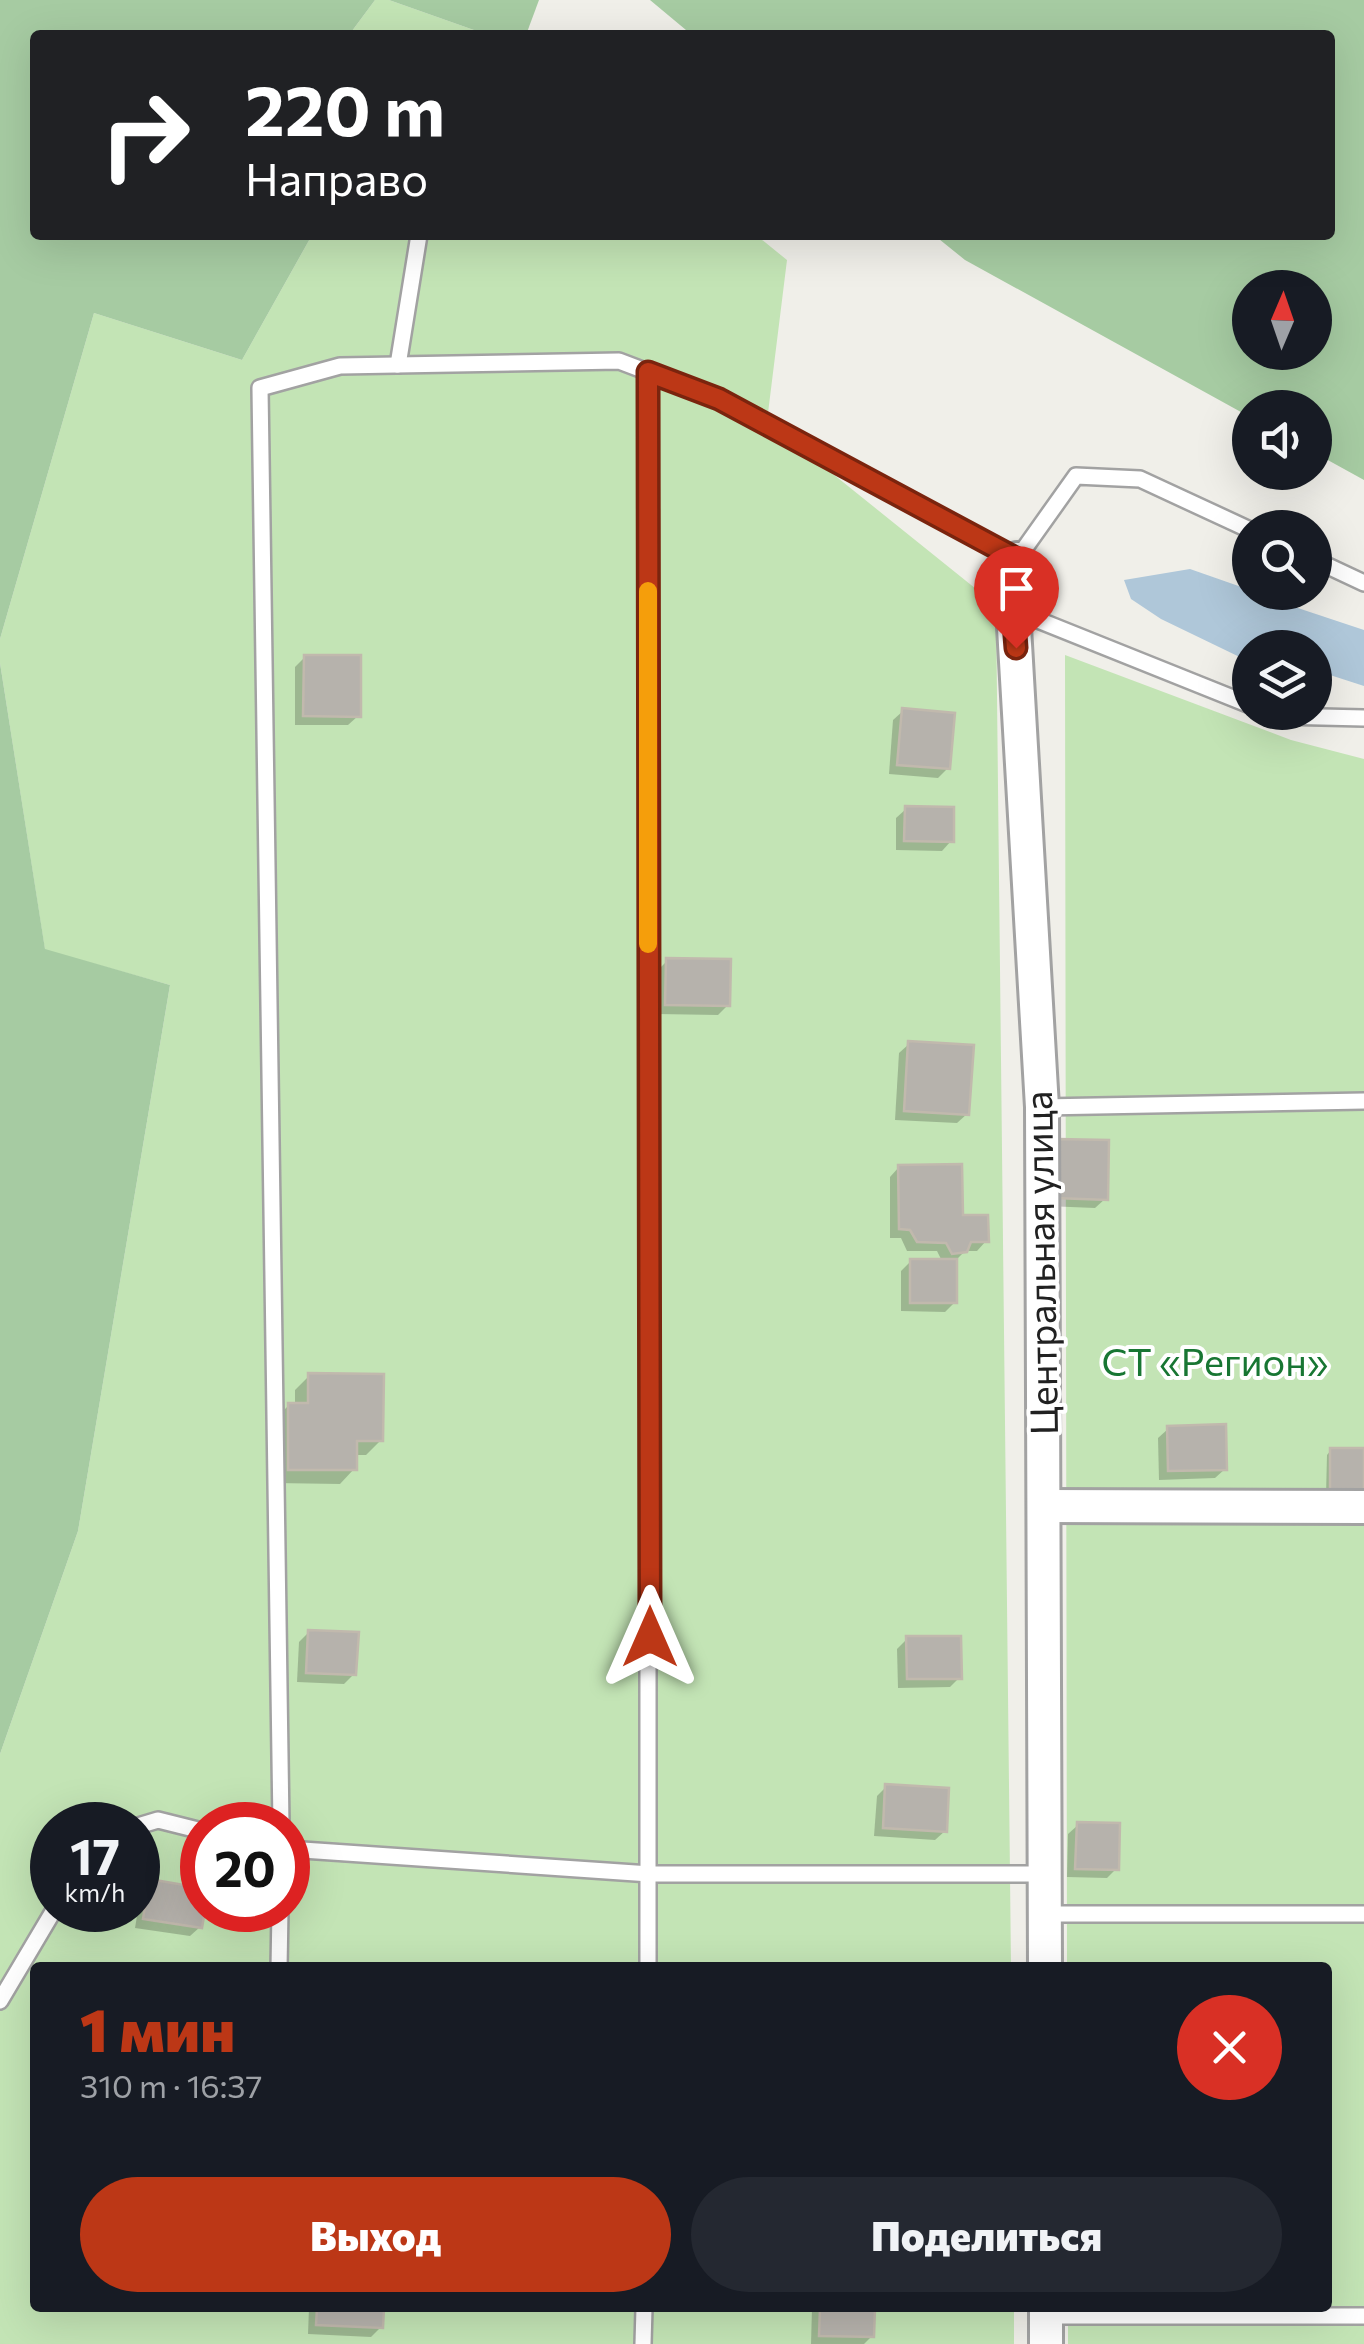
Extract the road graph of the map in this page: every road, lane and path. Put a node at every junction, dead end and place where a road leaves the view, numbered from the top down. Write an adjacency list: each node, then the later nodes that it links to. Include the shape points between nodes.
1 (418, 240): 2 (lane)
2 (398, 365): 3 (lane, via 619,361); 16 (lane, via 340,366 260,388)
3 (648, 372): 5 (lane, via 719,399); 18 (lane)
4 (1232, 522): 5 (lane, via 1140,479 1076,476)
5 (1017, 559): 8 (street, Центральная улица)
6 (1332, 568): 7 (lane)
7 (1364, 583)
8 (1013, 610): 9 (lane); 13 (street, Центральная улица)
9 (1232, 698)
10 (1332, 717): 11 (lane)
11 (1364, 718)
12 (1364, 1101): 13 (lane)
13 (1042, 1106): 14 (street, Центральная улица)
14 (1044, 1506): 15 (street); 19 (street, Центральная улица)
15 (1364, 1507)
16 (280, 1802)
17 (310, 1851): 18 (lane)
18 (650, 1874): 19 (lane); 25 (lane)
19 (1045, 1874): 20 (street, Центральная улица)
20 (1045, 1914): 21 (lane); 26 (street, Центральная улица)
21 (1364, 1914)
22 (41, 1932): 27 (lane)
23 (280, 1932): 24 (lane)
24 (279, 1962)
25 (648, 1962)
26 (1045, 1962)
27 (0, 2001)
28 (644, 2312): 31 (lane)
29 (1364, 2316): 30 (lane)
30 (1046, 2323)
31 (643, 2344)

